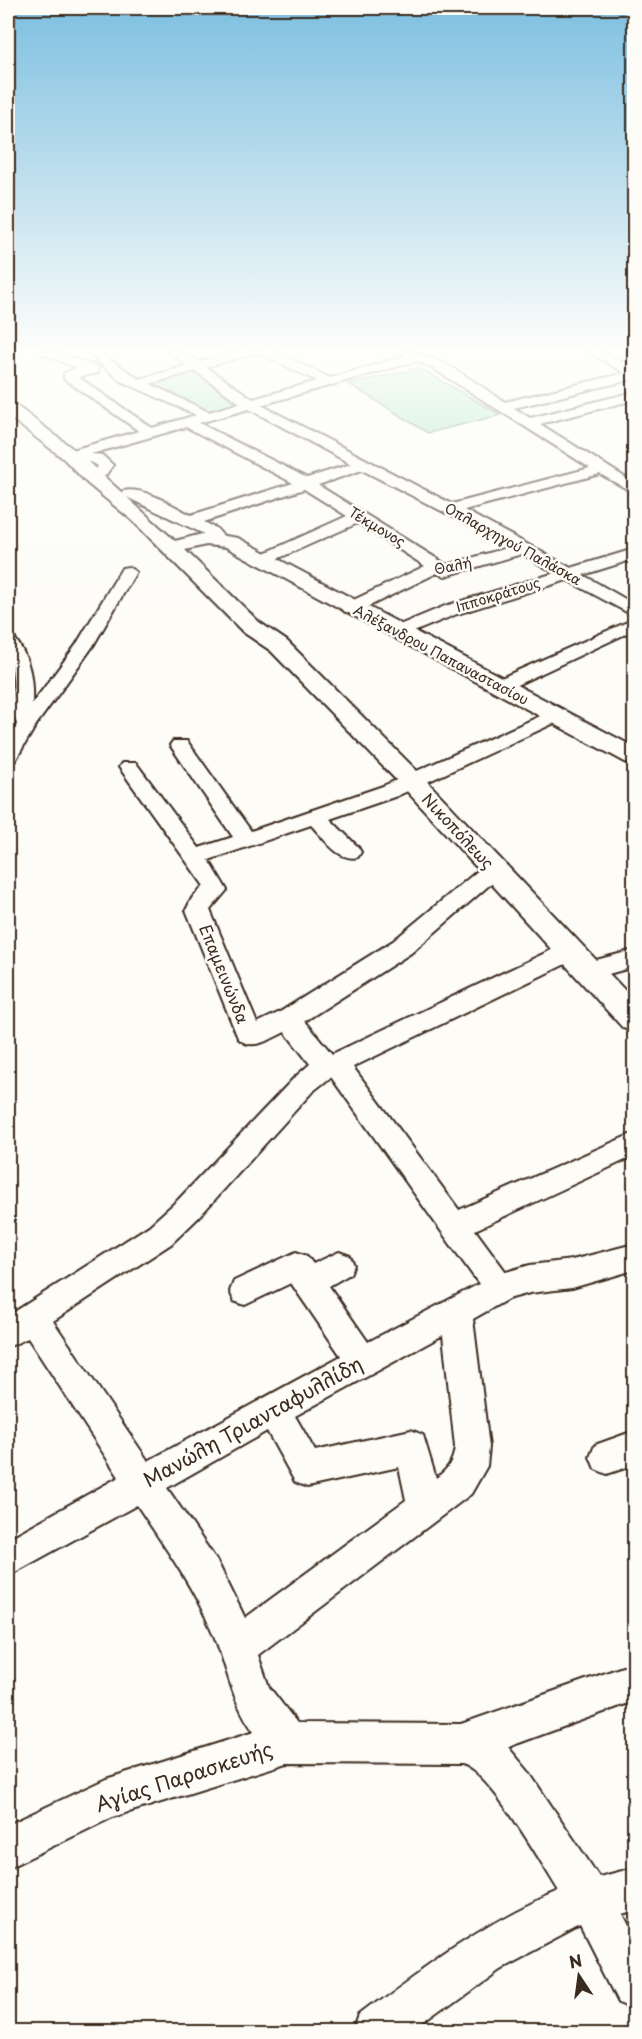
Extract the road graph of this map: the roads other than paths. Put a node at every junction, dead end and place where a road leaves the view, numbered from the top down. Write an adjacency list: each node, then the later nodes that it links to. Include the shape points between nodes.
1 (60, 446): 6 (main road, Νικοπόλεως)
2 (105, 446): 6 (street)
3 (233, 446): 9 (street, Τέκμονος)
4 (328, 446): 7 (street, Οπλαρχηγού Παλάσκα)
5 (564, 446): 8 (street)
6 (74, 456): 11 (main road, Νικοπόλεως); 17 (main road, Νικοπόλεως)
7 (363, 465): 9 (street); 12 (street, Οπλαρχηγού Παλάσκα)
8 (601, 469): 10 (street); 12 (street)
9 (304, 483): 13 (street, Τέκμονος); 14 (street)
10 (634, 489)
11 (128, 494): 14 (street); 17 (main road, Νικοπόλεως)
12 (451, 509): 16 (street, Οπλαρχηγού Παλάσκα)
13 (359, 516): 18 (street, via 332,531); 20 (street, Τέκμονος)
14 (190, 521): 15 (street)
15 (218, 539): 17 (main road); 18 (main road, Αλέξανδρου Παπαναστασίου)
16 (525, 548): 20 (street, Θαλή, via 445,571); 22 (street, Οπλαρχηγού Παλάσκα)
17 (184, 553): 18 (main road); 39 (main road, Νικοπόλεως, via 251,627 279,646)
18 (249, 554): 23 (main road, Αλέξανδρου Παπαναστασίου)
19 (634, 554): 22 (street, Ιπποκράτους)
20 (438, 566): 23 (street, Θαλή)
21 (128, 572): 31 (street, via 84,646)
22 (569, 573): 24 (street, Οπλαρχηγού Παλάσκα); 26 (street, Ιπποκράτους, via 451,610)
23 (351, 608): 26 (main road, Αλέξανδρου Παπαναστασίου)
24 (634, 611)
25 (634, 624): 27 (street)
26 (398, 632): 32 (main road, Αλέξανδρου Παπαναστασίου)
27 (617, 632): 29 (street); 32 (street)
28 (8, 641): 30 (street, via 18,657)
29 (634, 643)
30 (23, 678): 31 (street); 34 (street, via 23,718)
31 (58, 678): 34 (street)
32 (499, 686): 33 (main road, Αλέξανδρου Παπαναστασίου)
33 (554, 716): 37 (main road, Αλέξανδρου Παπαναστασίου); 39 (street)
34 (27, 724): 36 (street)
35 (180, 745): 41 (street)
36 (8, 757)
37 (634, 757)
38 (129, 767): 43 (street)
39 (412, 782): 40 (street); 44 (main road, Νικοπόλεως)
40 (315, 816): 41 (street); 42 (street)
41 (246, 840): 43 (street)
42 (350, 852)
43 (195, 857): 47 (street, Επαμεινώνδα, via 216,890 198,910 247,1031 256,1035)
44 (494, 869): 46 (main road, Νικοπόλεως); 47 (street, via 411,941)
45 (634, 959): 46 (street)
46 (580, 960): 48 (main road, Νικοπόλεως); 49 (street)
47 (289, 1019): 49 (street)
48 (634, 1020)
49 (332, 1065): 51 (street); 58 (street, via 303,1085 160,1235)
50 (634, 1144): 51 (street)
51 (454, 1226): 55 (street)
52 (634, 1257): 55 (street, Μανώλη Τριανταφυλλίδη)
53 (339, 1265): 54 (street)
54 (308, 1282): 56 (street, via 296,1265); 59 (street)
55 (500, 1288): 57 (street, Μανώλη Τριανταφυλλίδη)
56 (245, 1291)
57 (456, 1310): 59 (street, Μανώλη Τριανταφυλλίδη); 62 (street, via 472,1460 465,1476)
58 (20, 1325): 61 (street)
59 (363, 1361): 60 (street, Μανώλη Τριανταφυλλίδη)
60 (273, 1410): 61 (street, Μανώλη Τριανταφυλλίδη); 62 (street, via 307,1470 411,1447)
61 (145, 1482): 63 (street, Μανώλη Τριανταφυλλίδη); 64 (street, via 204,1574)
62 (426, 1508): 64 (street)
63 (8, 1558)
64 (238, 1647): 66 (street, via 253,1698)
65 (634, 1682): 67 (street)
66 (287, 1743): 67 (street, Αγίας Παρασκευής); 68 (street, Αγίας Παρασκευής, via 106,1799)
67 (461, 1744): 70 (street, Αγίας Παρασκευής, via 478,1748 500,1766)
68 (8, 1847)
69 (634, 1889): 70 (street)
70 (590, 1901): 71 (street, Αγίας Παρασκευής); 72 (street, via 557,1913 485,1953)
71 (634, 1984)
72 (376, 2031)

